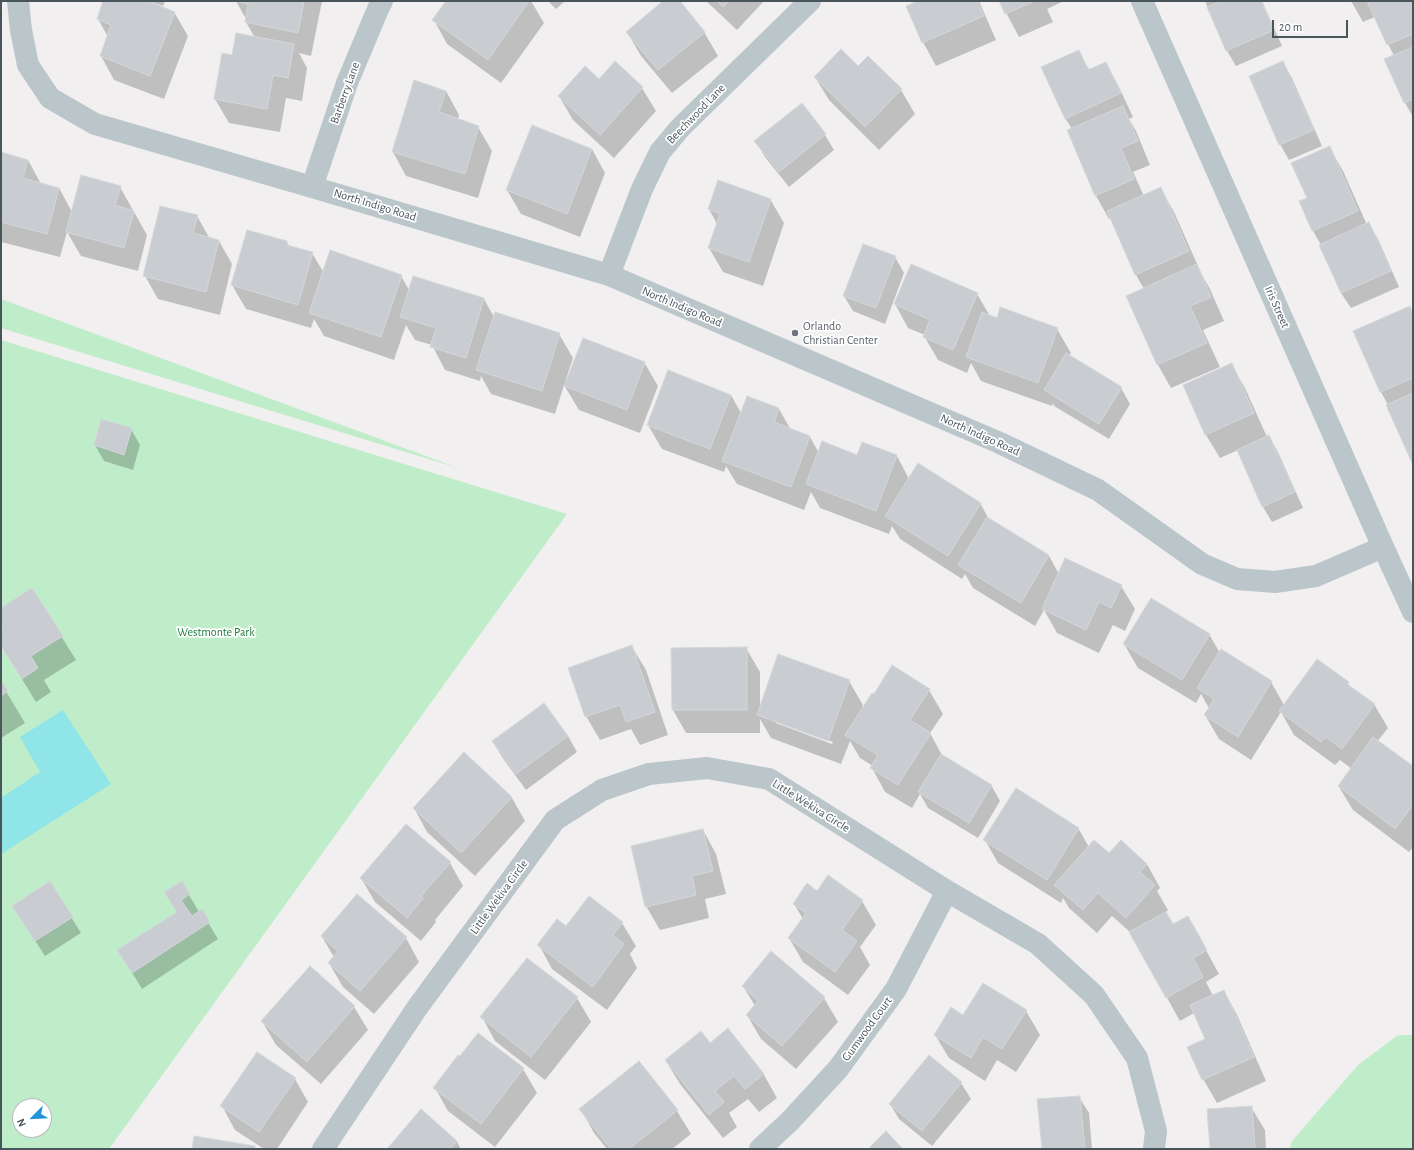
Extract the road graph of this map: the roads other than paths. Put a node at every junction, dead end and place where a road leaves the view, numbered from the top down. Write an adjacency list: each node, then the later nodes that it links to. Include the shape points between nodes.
1 (18, 1): 5 (street, North Indigo Road, via 28,65 50,98 95,124)
2 (382, 1): 5 (street, Barberry Lane, via 347,83)
3 (810, 1): 6 (street, Beechwood Lane, via 680,128 660,152 642,189)
4 (1142, 1): 7 (street, Iris Street)
5 (312, 187): 6 (street, North Indigo Road)
6 (609, 275): 7 (street, North Indigo Road, via 1000,443 1091,486 1202,564 1237,579 1274,582 1316,576)
7 (1383, 547): 8 (street, Iris Street)
8 (1413, 612)
9 (947, 891): 10 (street, Little Wekiva Circle, via 769,780 707,768 649,774 602,790 555,820 417,1008); 11 (street, Gumwood Court, via 896,989 838,1069); 12 (street, Little Wekiva Circle, via 1038,944 1094,995 1136,1058 1156,1132)
10 (323, 1149)
11 (760, 1149)
12 (1154, 1149)

